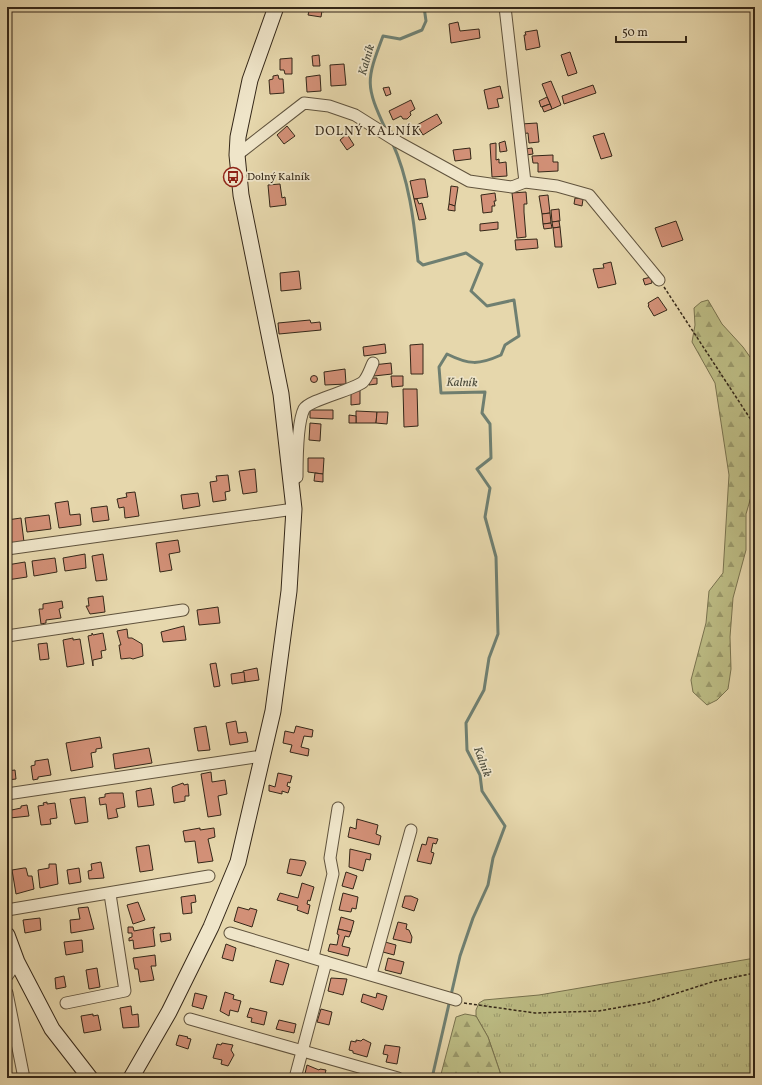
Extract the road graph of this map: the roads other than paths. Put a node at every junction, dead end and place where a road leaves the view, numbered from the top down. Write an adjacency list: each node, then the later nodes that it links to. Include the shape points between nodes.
1 (276, 7): 3 (street, via 250,80 238,137)
2 (505, 7): 4 (street)
3 (237, 155): 4 (street, via 304,103 329,106 355,115 469,181 512,187); 7 (street, via 241,195 281,394)
4 (524, 182): 5 (street, via 557,186 589,195)
5 (659, 280)
6 (373, 362): 7 (street, via 363,382 343,392 309,403 305,408 297,477)
7 (291, 481): 8 (street)
8 (294, 509): 9 (street); 12 (street, via 289,591 273,711)
9 (7, 549)
10 (183, 610): 11 (street)
11 (7, 636)
12 (262, 756): 13 (street); 33 (street, via 238,862 214,920 170,1012)
13 (7, 794)
14 (338, 808): 21 (street, via 330,858 333,874)
15 (411, 830): 24 (street)
16 (208, 876): 17 (street)
17 (110, 894): 18 (street); 28 (street, via 125,992)
18 (7, 910)
19 (230, 933): 21 (street)
20 (7, 935): 22 (street)
21 (313, 958): 23 (street)
22 (17, 962): 25 (street); 32 (street, via 52,1029)
23 (326, 962): 24 (street); 30 (street)
24 (371, 974): 27 (street)
25 (7, 976)
26 (7, 993): 31 (street)
27 (456, 1000)
28 (66, 1002)
29 (190, 1019): 30 (street)
30 (301, 1051): 34 (street); 35 (street)
31 (24, 1078)
32 (90, 1078)
33 (131, 1078)
34 (295, 1078)
35 (398, 1078)

